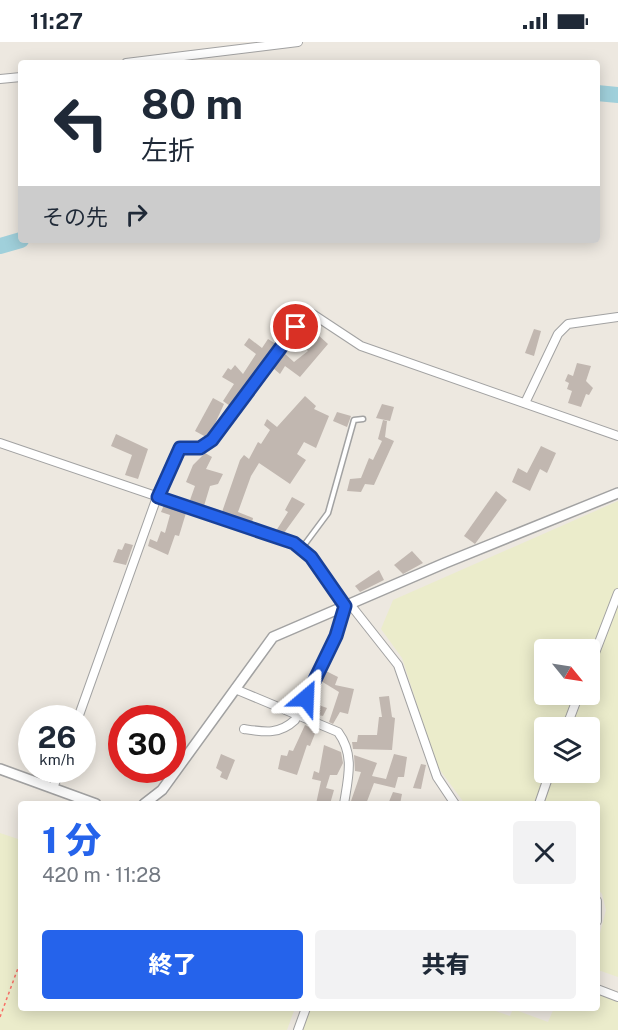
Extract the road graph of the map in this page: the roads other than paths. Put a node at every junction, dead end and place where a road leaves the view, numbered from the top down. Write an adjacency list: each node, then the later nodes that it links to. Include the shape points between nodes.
1 (298, 42): 2 (street)
2 (151, 60)
3 (18, 77): 4 (street)
4 (0, 79)
5 (618, 316): 6 (street, via 568,324 558,334)
6 (525, 403): 8 (street); 11 (street, via 361,346 309,311 212,440 200,448 180,448)
7 (363, 418): 12 (lane, via 354,420 328,513)
8 (618, 436)
9 (0, 443): 11 (street)
10 (618, 493): 14 (street)
11 (158, 497): 12 (street, via 294,543); 17 (street)
12 (301, 549): 14 (street, via 311,557)
13 (618, 593): 15 (street)
14 (345, 606): 16 (street, via 273,637); 18 (street, via 336,636); 27 (street, via 353,608 398,665 434,769)
15 (600, 640)
16 (235, 689): 18 (street); 25 (street, via 162,790)
17 (83, 705)
18 (296, 717): 19 (street, via 278,731); 26 (street, via 338,732 346,743 351,759)
19 (244, 729)
20 (0, 769): 23 (street)
21 (55, 783): 23 (street)
22 (546, 783): 28 (street)
23 (53, 788): 24 (street)
24 (88, 801)
25 (148, 801)
26 (344, 801)
27 (453, 801)
28 (540, 801)
29 (600, 990): 30 (street)
30 (618, 997)
31 (305, 1011): 32 (street)
32 (298, 1030)

